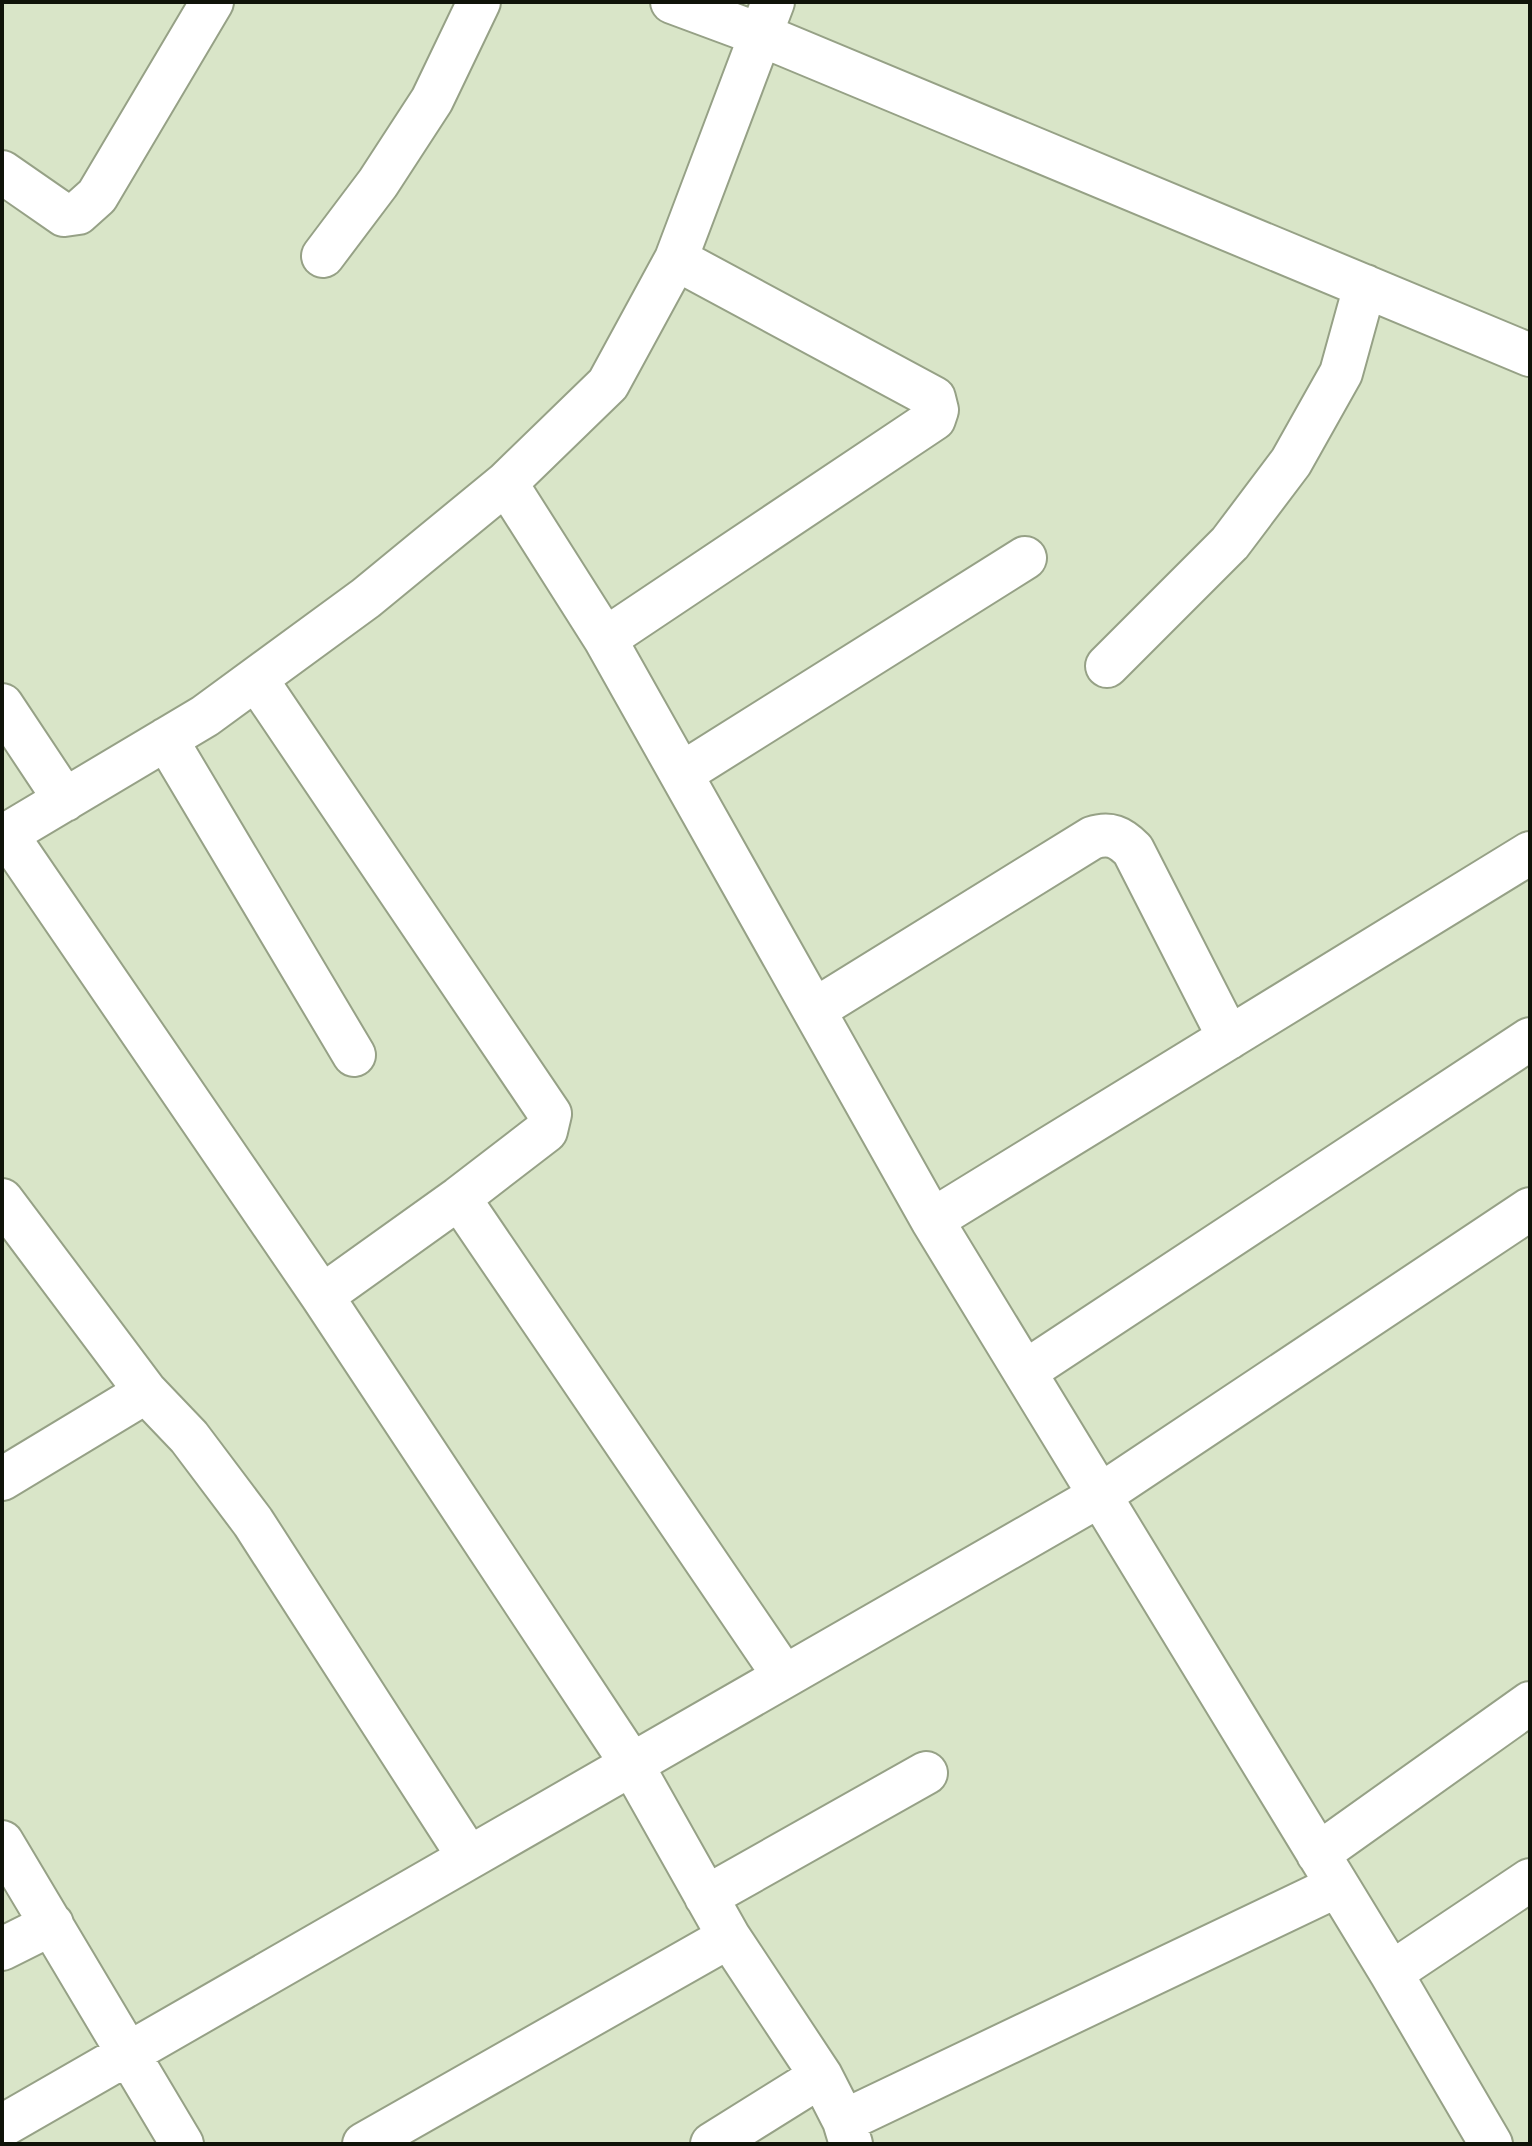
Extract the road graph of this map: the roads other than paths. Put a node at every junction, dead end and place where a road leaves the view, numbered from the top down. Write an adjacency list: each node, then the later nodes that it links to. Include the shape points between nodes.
1 (212, 2): 5 (street, via 97,196 78,213 64,215)
2 (479, 2): 6 (street, via 432,100)
3 (672, 2): 4 (street)
4 (767, 18): 7 (street); 8 (street)
5 (2, 172)
6 (323, 256)
7 (676, 259): 10 (street, via 608,384); 12 (street, via 934,398 937,410 934,419)
8 (1365, 286): 9 (street); 13 (street, via 1341,373 1291,462 1230,543)
9 (1530, 355)
10 (506, 483): 12 (street); 14 (street, via 366,598)
11 (1025, 558): 17 (street)
12 (605, 639): 17 (street)
13 (1107, 666)
14 (256, 679): 16 (street); 25 (street, via 550,1114 546,1131)
15 (2, 705): 18 (street)
16 (166, 739): 18 (street); 24 (street)
17 (681, 774): 21 (street)
18 (65, 800): 19 (street)
19 (5, 836): 29 (street)
20 (1530, 853): 22 (street)
21 (814, 1010): 22 (street, via 1106,833 1133,850); 28 (street)
22 (1229, 1038): 28 (street)
23 (1530, 1039): 30 (street)
24 (354, 1055)
25 (459, 1198): 29 (street); 34 (street)
26 (2, 1200): 31 (street)
27 (1530, 1209): 33 (street)
28 (932, 1220): 30 (street)
29 (322, 1296): 36 (street)
30 (1026, 1371): 33 (street)
31 (146, 1392): 32 (street); 39 (street, via 189,1437 253,1522)
32 (2, 1479)
33 (1099, 1496): 34 (street); 40 (street)
34 (784, 1676): 36 (street)
35 (1530, 1703): 40 (street)
36 (631, 1763): 39 (street); 42 (street)
37 (926, 1773): 42 (street)
38 (2, 1842): 43 (street)
39 (468, 1856): 47 (street)
40 (1328, 1870): 46 (street); 50 (street)
41 (1530, 1880): 46 (street)
42 (706, 1897): 44 (street)
43 (52, 1924): 45 (street); 47 (street)
44 (729, 1937): 48 (street); 52 (street)
45 (2, 1949)
46 (1391, 1973): 54 (street)
47 (128, 2053): 49 (street); 51 (street)
48 (821, 2076): 50 (street); 53 (street)
49 (2, 2126)
50 (847, 2132)
51 (182, 2144)
52 (364, 2144)
53 (712, 2144)
54 (1491, 2144)

